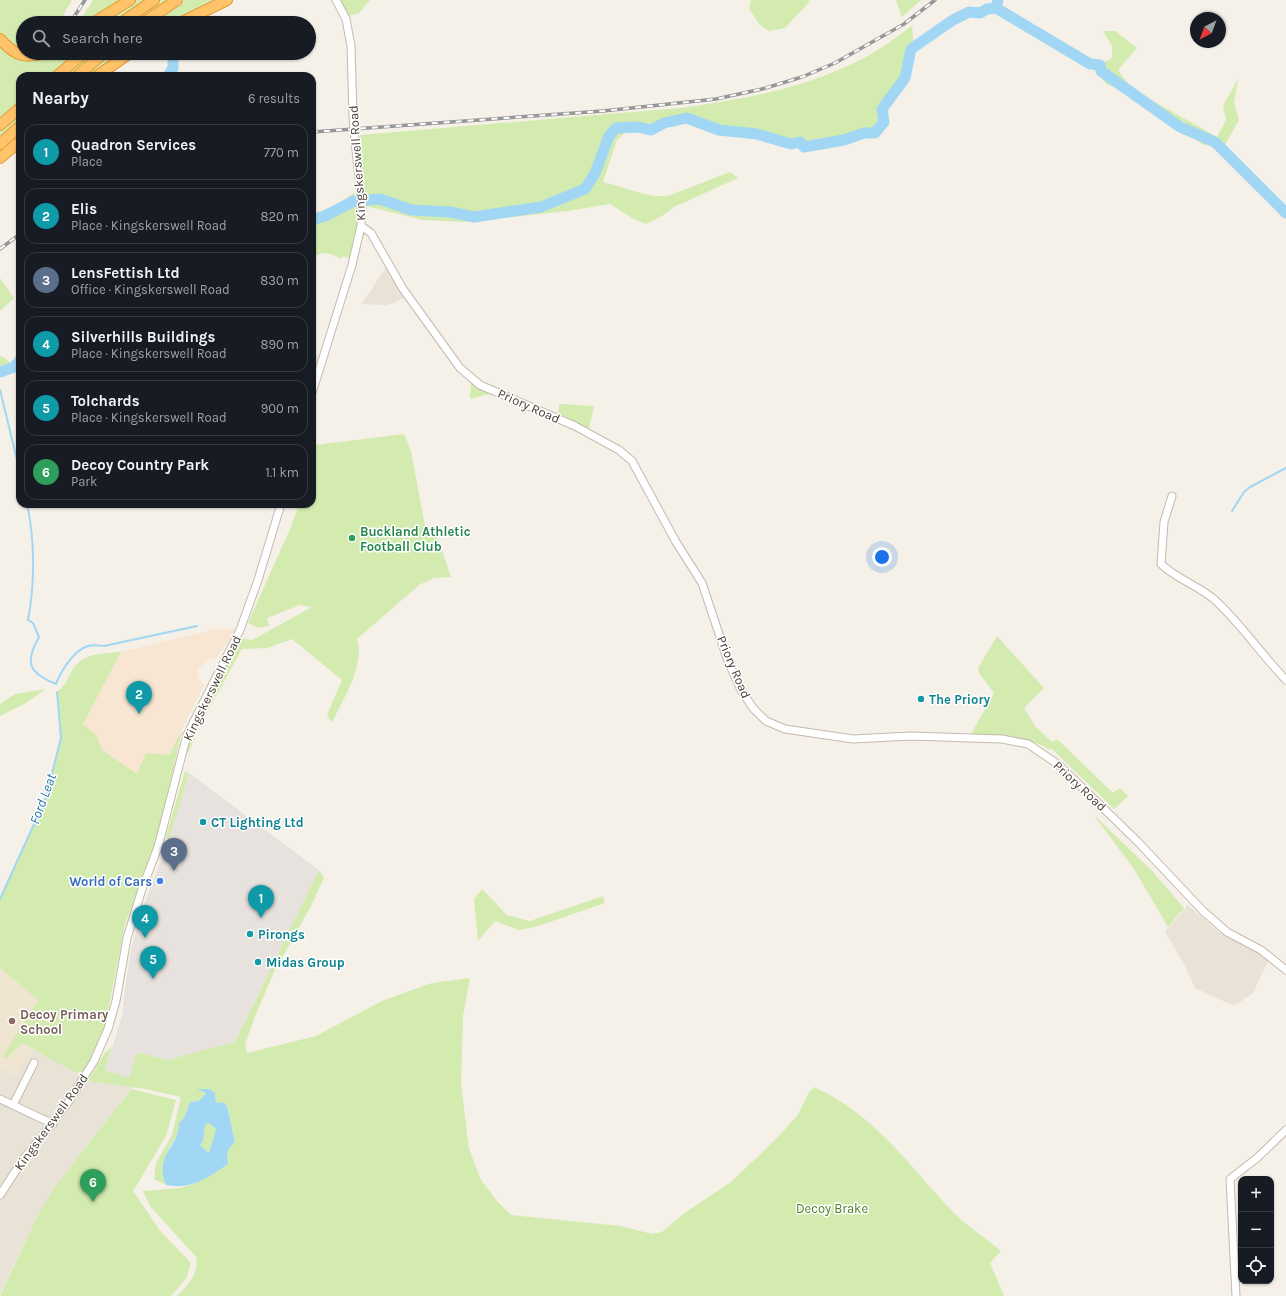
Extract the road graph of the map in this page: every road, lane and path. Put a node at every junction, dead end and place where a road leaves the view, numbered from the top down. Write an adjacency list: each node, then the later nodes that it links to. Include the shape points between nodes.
1 (130, 0): 6 (highway)
2 (154, 0): 7 (highway)
3 (177, 0): 8 (highway)
4 (227, 0): 9 (highway)
5 (336, 0): 24 (street, Kingskerswell Road, bridge, via 346,19 351,46 353,116 362,205)
6 (105, 16)
7 (131, 16)
8 (153, 16)
9 (194, 16)
10 (0, 39): 11 (highway, via 10,51)
11 (16, 53)
12 (76, 60): 15 (highway)
13 (96, 60): 16 (highway)
14 (120, 60): 17 (highway)
15 (62, 72)
16 (82, 72)
17 (103, 72)
18 (16, 111): 19 (highway)
19 (0, 125)
20 (16, 130): 21 (highway)
21 (0, 144)
22 (16, 144): 23 (highway)
23 (0, 158)
24 (361, 226): 25 (street, Kingskerswell Road, via 352,265); 29 (street, Priory Road, via 371,233 403,289 460,368 480,385 575,426 619,450 632,461 676,542 702,583 728,661 741,690 766,721 784,729 853,739 912,736 1002,739 1028,744 1059,765 1138,842 1203,911 1227,932 1261,950)
25 (316, 380)
26 (1172, 496): 28 (street, via 1164,522 1161,564 1167,570 1191,582 1231,615 1268,662)
27 (280, 508): 33 (street, Kingskerswell Road, via 240,630 187,735 158,847 127,938 116,1002 108,1029 94,1061)
28 (1286, 680)
29 (1286, 970)
30 (34, 1063): 32 (street)
31 (0, 1099): 32 (street)
32 (12, 1105): 33 (street)
33 (53, 1124): 35 (street, Kingskerswell Road, via 22,1161)
34 (1286, 1130): 36 (street, via 1230,1179)
35 (0, 1195)
36 (1236, 1296)

